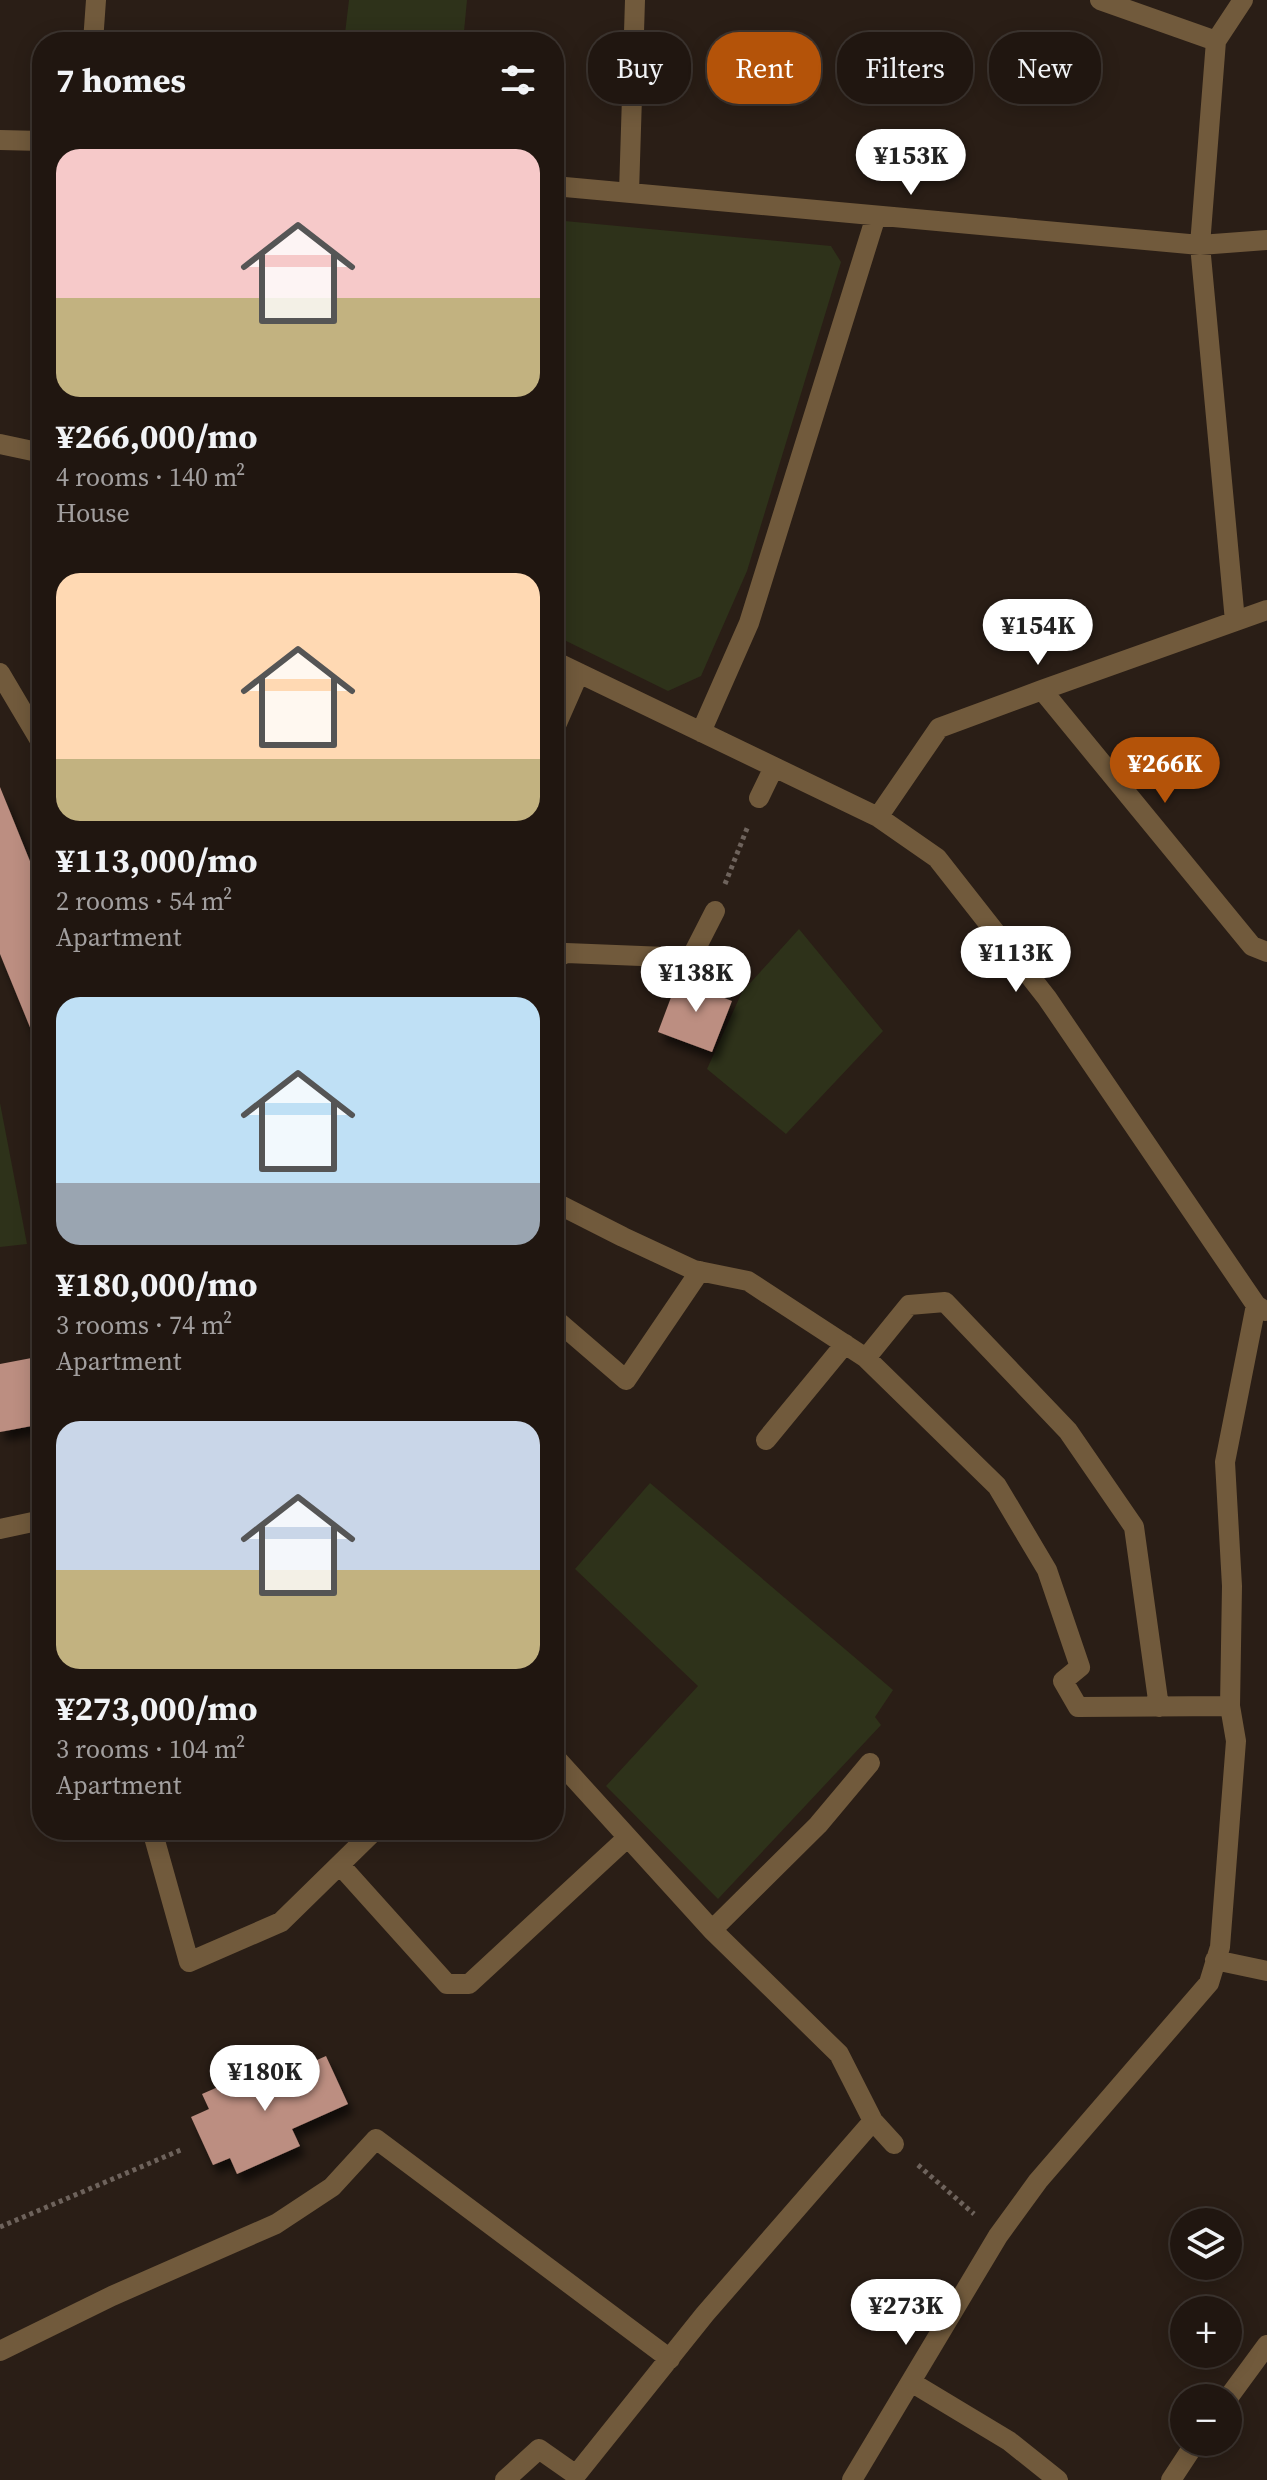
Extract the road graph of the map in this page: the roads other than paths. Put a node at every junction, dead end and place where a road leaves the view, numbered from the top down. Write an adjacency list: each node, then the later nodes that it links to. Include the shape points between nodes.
1 (96, 0): 5 (street)
2 (635, 0): 10 (street)
3 (1100, 0): 6 (street)
4 (1243, 0): 6 (street)
5 (94, 32)
6 (1216, 41): 13 (street)
7 (0, 140): 8 (street)
8 (32, 141)
9 (564, 187): 10 (street)
10 (629, 193): 11 (street)
11 (876, 216): 13 (street); 24 (street, via 749,623)
12 (1267, 240): 13 (street)
13 (1200, 245): 17 (street)
14 (0, 444): 15 (street)
15 (32, 451)
16 (1267, 610): 17 (street)
17 (1235, 621): 21 (street)
18 (564, 666): 20 (street)
19 (0, 673): 23 (street)
20 (579, 673): 22 (street); 24 (street)
21 (1042, 690): 27 (street, via 939,728); 29 (street, via 1252,946)
22 (564, 707)
23 (32, 727)
24 (701, 732): 25 (street)
25 (774, 767): 26 (street); 27 (street)
26 (759, 798)
27 (878, 817): 35 (street, via 937,858 1047,998)
28 (715, 911): 31 (street)
29 (1267, 952)
30 (564, 954): 31 (street)
31 (691, 958): 32 (street)
32 (736, 970)
33 (564, 1207): 34 (street)
34 (700, 1271): 36 (street, via 626,1380); 37 (street, via 748,1281)
35 (1261, 1309): 42 (street, via 1225,1462 1232,1586)
36 (564, 1327)
37 (845, 1344): 38 (street); 39 (street)
38 (866, 1358): 43 (street, via 997,1486 1023,1527 1047,1570 1080,1667 1063,1681 1078,1707); 43 (street, via 909,1305 945,1302 1068,1431 1134,1527)
39 (766, 1440)
40 (32, 1522): 41 (street)
41 (0, 1529)
42 (1230, 1706): 43 (street); 51 (street, via 1236,1741)
43 (1159, 1707)
44 (870, 1763): 50 (street, via 818,1825)
45 (564, 1767): 46 (street)
46 (627, 1838): 49 (street, via 469,1984 447,1984); 50 (street)
47 (155, 1840): 49 (street, via 189,1962 281,1922)
48 (365, 1840): 49 (street)
49 (340, 1865)
50 (712, 1930): 53 (street, via 839,2054)
51 (1215, 1960): 52 (street); 58 (street, via 1209,1983 992,2230)
52 (1267, 1971)
53 (873, 2121): 54 (street); 57 (street)
54 (894, 2144)
55 (1267, 2345): 59 (street)
56 (0, 2351): 57 (street, via 276,2224 332,2187 376,2139)
57 (670, 2359): 61 (street)
58 (911, 2382): 63 (street); 64 (street, via 1009,2441)
59 (1238, 2384)
60 (1187, 2456): 65 (street)
61 (578, 2478): 62 (street, via 539,2449)
62 (505, 2480)
63 (852, 2480)
64 (1058, 2480)
65 (1171, 2480)

